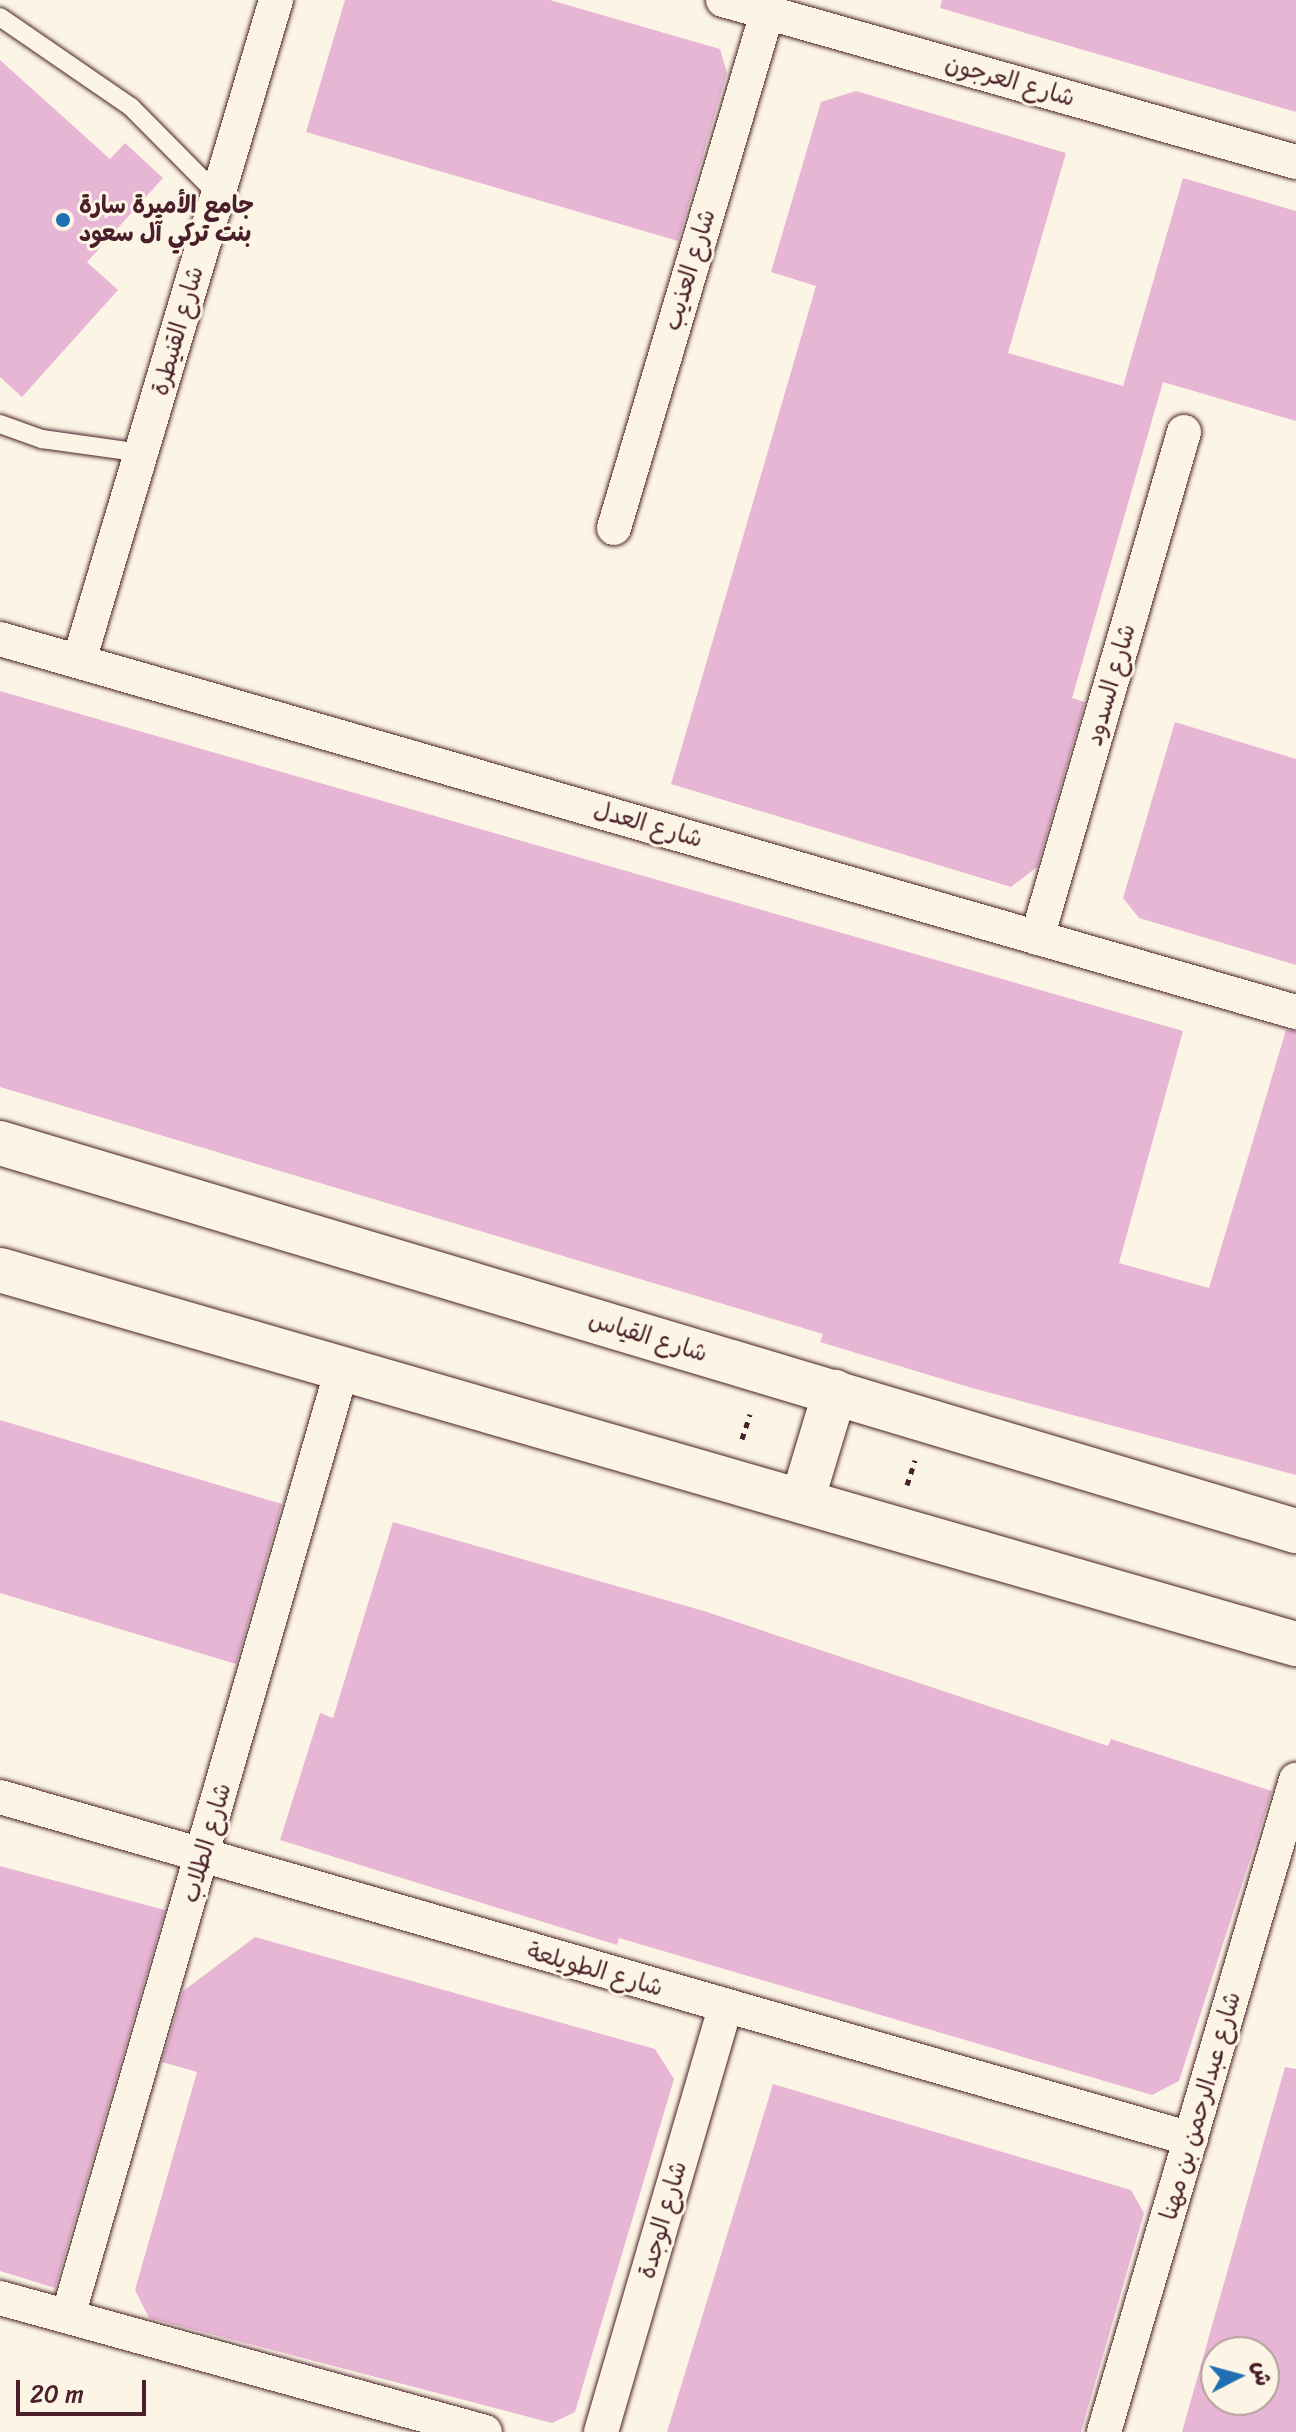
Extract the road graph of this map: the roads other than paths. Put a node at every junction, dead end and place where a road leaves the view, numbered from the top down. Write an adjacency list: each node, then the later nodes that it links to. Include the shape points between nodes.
1 (276, 0): 6 (street, شارع القنيطرة)
2 (723, 0): 3 (street, شارع العرجون)
3 (767, 13): 5 (street, شارع العرجون); 10 (street, شارع العذيب)
4 (0, 17): 6 (lane, via 131,107)
5 (1296, 162)
6 (218, 195): 9 (street, شارع القنيطرة)
7 (0, 424): 9 (lane, via 91,449)
8 (1184, 432): 13 (street, شارع السدود)
9 (141, 453): 12 (street, شارع القنيطرة)
10 (614, 528)
11 (0, 639): 12 (street, شارع العدل)
12 (79, 661): 13 (street, شارع العدل)
13 (1037, 938): 14 (street, شارع العدل)
14 (1296, 1012)
15 (0, 1143): 18 (street, شارع القياس)
16 (0, 1270): 17 (street)
17 (342, 1369): 19 (street); 24 (street, شارع الطلاب)
18 (835, 1392): 19 (street); 20 (street, شارع القياس)
19 (802, 1501): 21 (street)
20 (1296, 1531)
21 (1296, 1644)
22 (1296, 1780): 26 (street, شارع عبدالرحمن بن مهنا)
23 (0, 1797): 24 (street, شارع الطويلعة)
24 (204, 1856): 25 (street, شارع الطويلعة); 28 (street, شارع الطلاب)
25 (725, 2007): 26 (street, شارع الطويلعة); 30 (street, شارع الوجدة)
26 (1191, 2139): 31 (street, شارع عبدالرحمن بن مهنا)
27 (0, 2298): 28 (street)
28 (68, 2316): 29 (street)
29 (485, 2432)
30 (601, 2432)
31 (1104, 2432)

